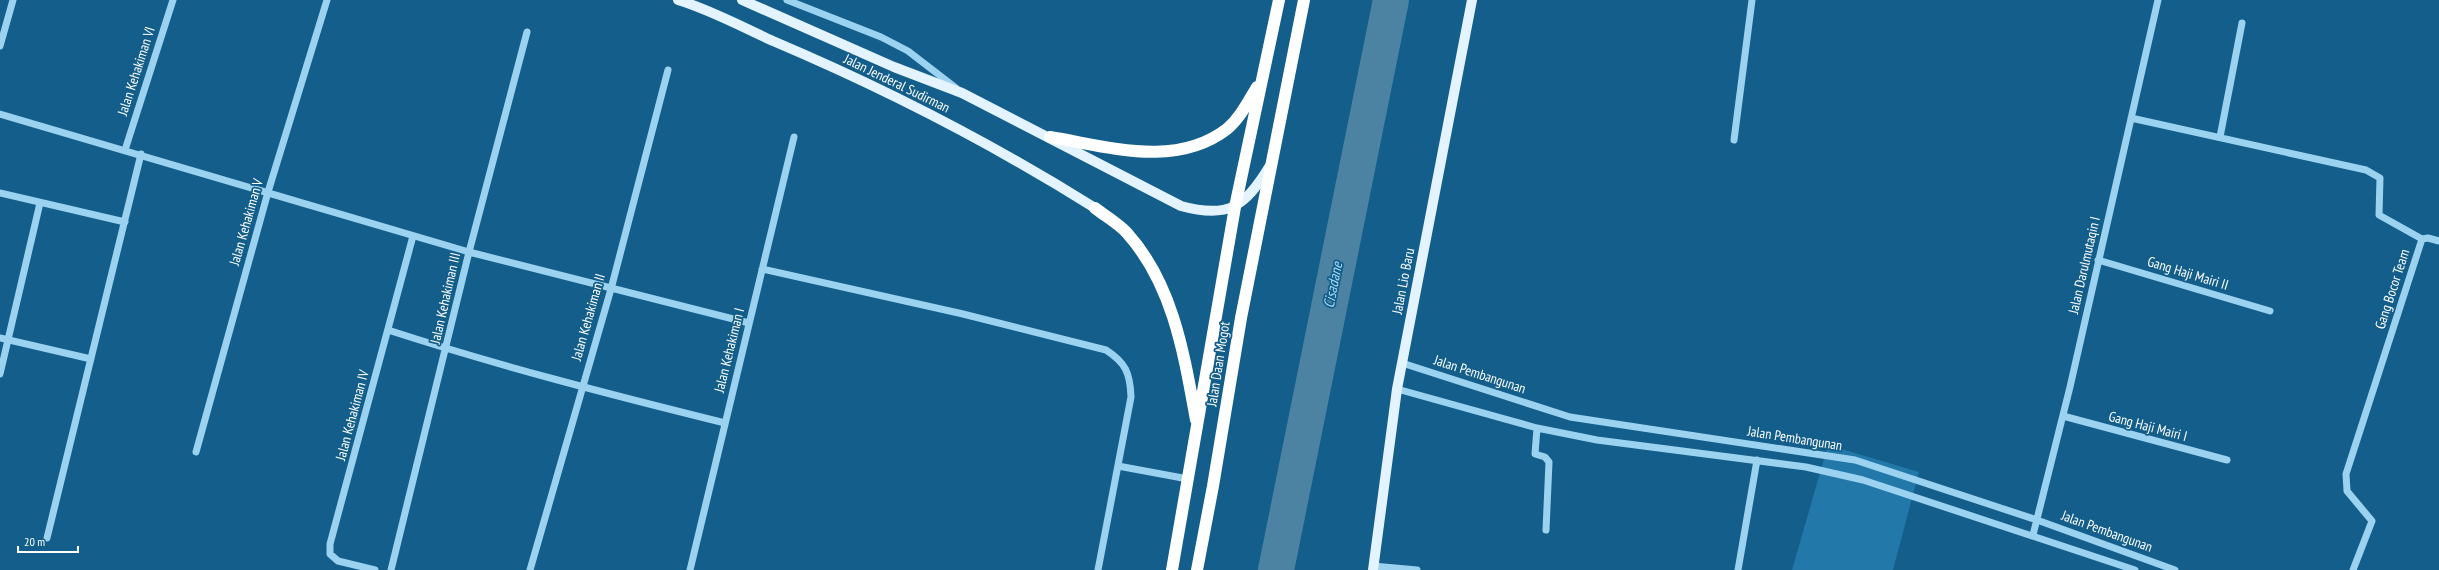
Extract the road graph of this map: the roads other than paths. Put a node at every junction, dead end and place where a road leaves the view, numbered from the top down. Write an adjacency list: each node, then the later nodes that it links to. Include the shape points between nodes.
1 (13, 0): 14 (street)
2 (172, 0): 24 (street, Jalan Kehakiman VI)
3 (327, 0): 27 (street, Jalan Kehakiman V)
4 (678, 0): 31 (main road, Jalan Jenderal Sudirman, via 819,60 950,125 1022,163)
5 (742, 0): 17 (main road, Jalan Jenderal Sudirman, via 894,67)
6 (787, 0): 17 (street, Jalan Jenderal Sudirman, via 881,37 908,51)
7 (1279, 0): 16 (highway, Jalan Daan Mogot)
8 (1304, 0): 26 (highway, Jalan Daan Mogot)
9 (1472, 0): 47 (main road, Jalan Lio Baru)
10 (1752, 0): 23 (street)
11 (2158, 0): 19 (street, Jalan Darulmutaqin I)
12 (2242, 23): 22 (street)
13 (527, 32): 36 (street, Jalan Kehakiman III)
14 (0, 46)
15 (668, 70): 39 (street, Jalan Kehakiman II)
16 (1262, 78): 20 (highway, via 1240,115 1226,129 1187,148 1158,153 1135,151); 30 (highway, Jalan Daan Mogot)
17 (962, 93): 20 (main road, Jalan Jenderal Sudirman)
18 (0, 114): 24 (street)
19 (2131, 118): 22 (street, Gang Bocor Team); 37 (street, Jalan Darulmutaqin I)
20 (1050, 136): 30 (main road, Jalan Jenderal Sudirman, via 1181,206 1214,213)
21 (794, 137): 38 (street, Jalan Kehakiman I)
22 (2220, 137): 34 (street, Gang Bocor Team, via 2366,170 2380,178 2379,215)
23 (1734, 140)
24 (125, 150): 25 (street)
25 (141, 154): 27 (street); 32 (street)
26 (1271, 163): 30 (main road, Jalan Daan Mogot, via 1258,186); 71 (highway, Jalan Daan Mogot)
27 (268, 192): 33 (street); 55 (street, Jalan Kehakiman V)
28 (0, 193): 29 (street)
29 (40, 203): 32 (street); 44 (street)
30 (1235, 207): 54 (highway, Jalan Daan Mogot)
31 (1095, 208): 54 (highway, via 1125,231 1142,251 1154,272 1182,345)
32 (125, 222): 46 (street)
33 (413, 236): 36 (street); 42 (street, Jalan Kehakiman IV)
34 (2422, 239): 35 (street); 76 (street, Gang Bocor Team, via 2346,474 2347,491 2372,521)
35 (2439, 241)
36 (469, 252): 39 (street); 45 (street, Jalan Kehakiman III)
37 (2098, 260): 40 (street, Gang Haji Mairi II); 51 (street, Jalan Darulmutaqin I)
38 (762, 269): 41 (street, Jalan Kehakiman I); 58 (street, via 963,314 1106,350 1124,364 1130,385 1131,397)
39 (611, 289): 41 (street); 49 (street, Jalan Kehakiman II)
40 (2270, 311)
41 (749, 323): 52 (street, Jalan Kehakiman I)
42 (388, 330): 45 (street); 65 (street, Jalan Kehakiman IV, via 330,544 330,554 338,562)
43 (0, 338): 44 (street)
44 (8, 340): 46 (street); 48 (street)
45 (446, 349): 49 (street); 66 (street, Jalan Kehakiman III)
46 (90, 359): 63 (street)
47 (1402, 363): 50 (main road, Jalan Lio Baru); 60 (street, Jalan Pembangunan, via 1570,417 1855,460)
48 (0, 374)
49 (581, 387): 52 (street); 67 (street, Jalan Kehakiman II)
50 (1397, 389): 53 (street, Jalan Pembangunan); 64 (main road, Jalan Lio Baru)
51 (2063, 416): 57 (street, Gang Haji Mairi I); 60 (street, Jalan Darulmutaqin I)
52 (725, 424): 68 (street, Jalan Kehakiman I)
53 (1537, 428): 56 (street, Jalan Pembangunan, via 1597,440); 61 (street, via 1535,454 1545,457 1549,462)
54 (1197, 429): 59 (highway, Jalan Daan Mogot)
55 (196, 452)
56 (1757, 460): 62 (street, Jalan Pembangunan, via 1806,467 1862,480); 73 (street)
57 (2227, 460)
58 (1118, 466): 59 (street); 69 (street)
59 (1188, 479): 70 (highway, Jalan Daan Mogot)
60 (2037, 520): 62 (street, Jalan Darulmutaqin I); 75 (street, Jalan Pembangunan)
61 (1546, 530)
62 (2033, 535): 74 (street, Jalan Pembangunan)
63 (47, 538)
64 (1373, 568): 72 (street)
65 (375, 570)
66 (391, 570)
67 (530, 570)
68 (690, 570)
69 (1098, 570)
70 (1172, 570)
71 (1197, 570)
72 (1417, 570)
73 (1738, 570)
74 (2135, 570)
75 (2175, 570)
76 (2354, 570)

